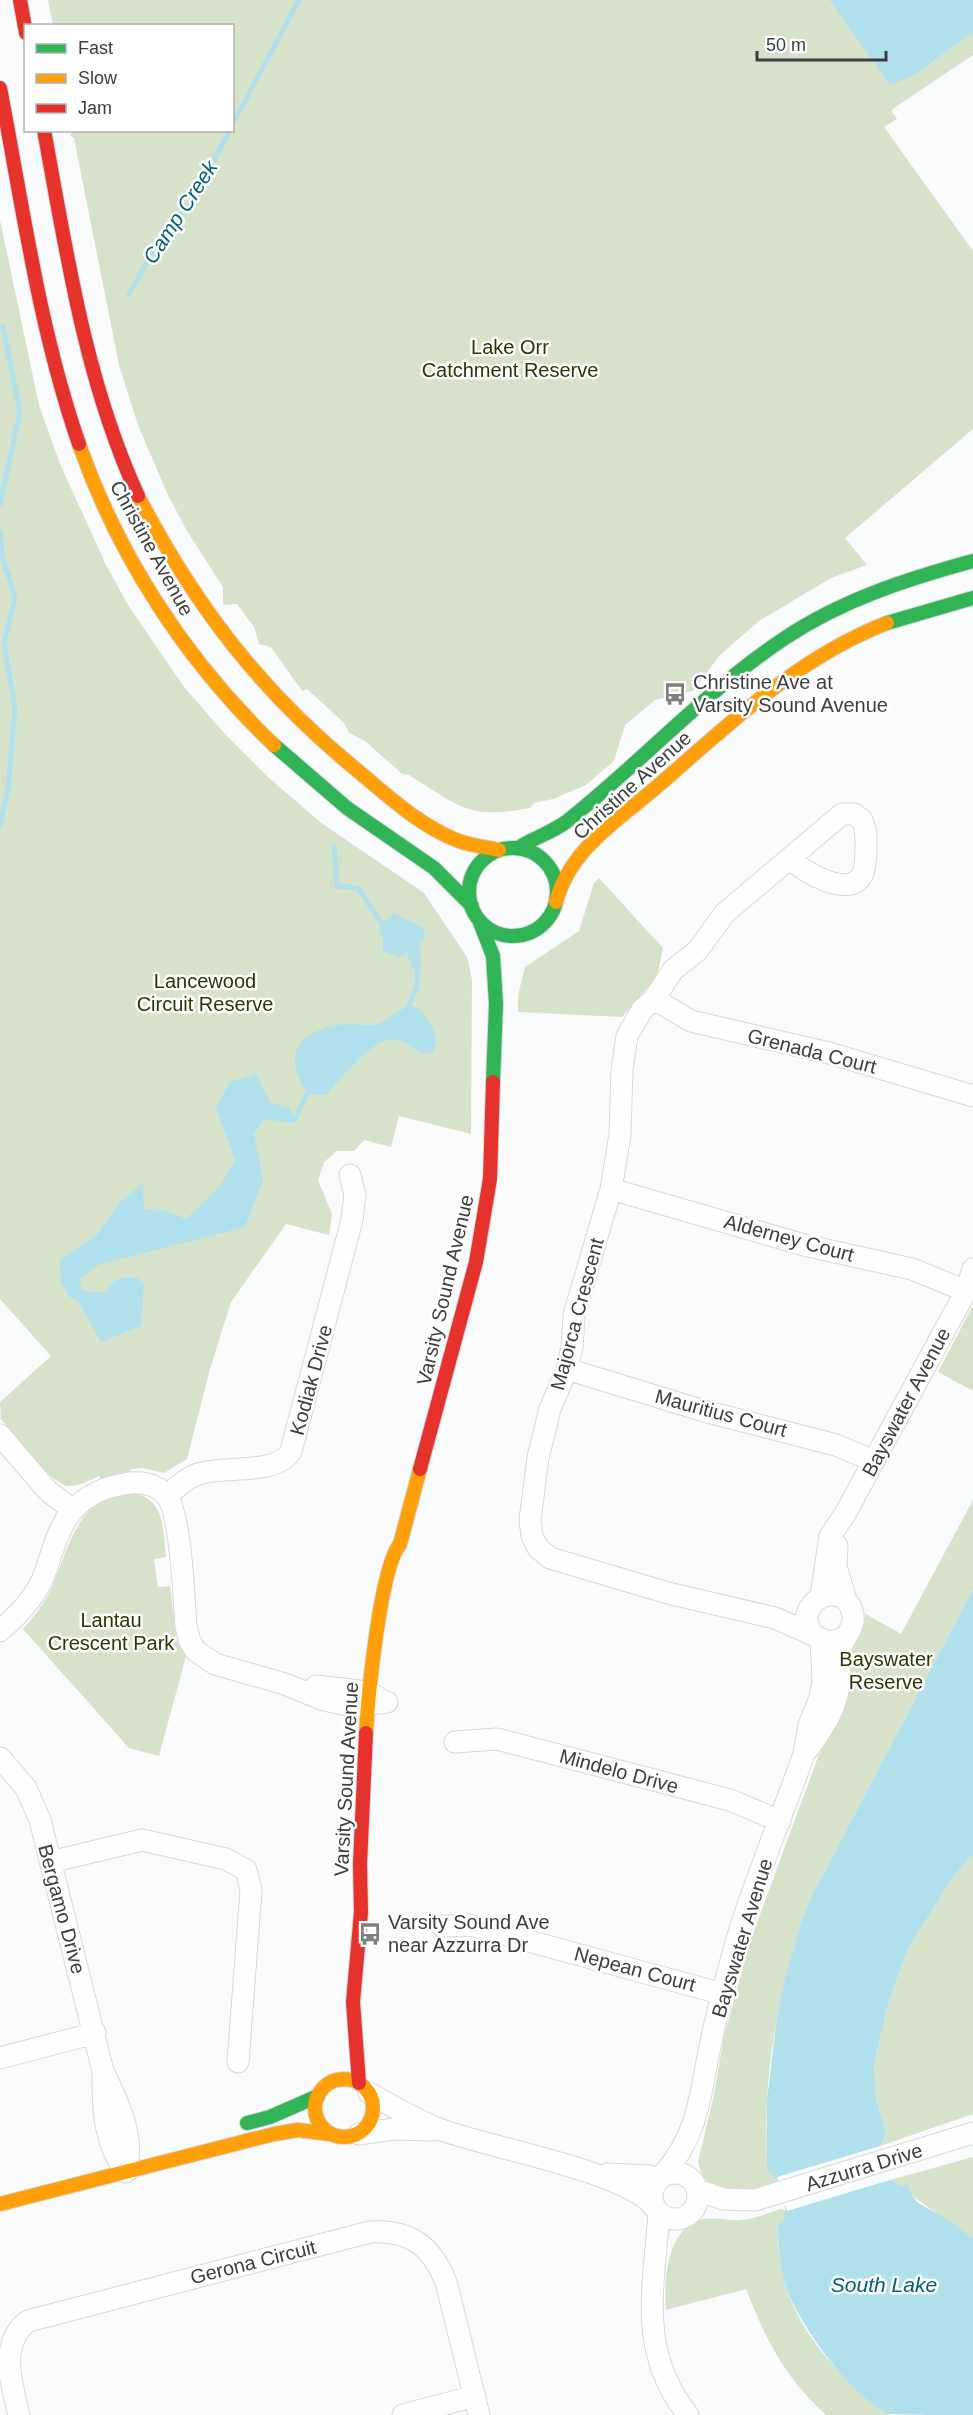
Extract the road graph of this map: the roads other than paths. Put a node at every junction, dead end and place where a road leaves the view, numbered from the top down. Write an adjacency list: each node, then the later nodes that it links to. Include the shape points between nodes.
1 (20, 0): 2 (main road)
2 (24, 24)
3 (0, 88): 11 (main road, Christine Avenue, via 53,359 70,419 120,538 157,603 202,668 258,731 348,810 453,883)
4 (44, 132): 8 (main road, Christine Avenue, via 82,328 98,390 138,497 172,561 244,662 299,722 427,823 458,840)
5 (973, 561): 7 (main road, Christine Avenue, via 870,592 784,638 563,823)
6 (973, 598): 10 (main road, Christine Avenue, via 936,606 877,628 821,655 785,680 605,831 562,879)
7 (518, 848): 8 (main road); 10 (main road, via 545,861 553,873)
8 (499, 850): 11 (main road, via 476,868 469,893)
9 (789, 858): 14 (street, Majorca Crescent, via 725,913 697,951 673,970)
10 (556, 902): 13 (main road, via 550,916)
11 (471, 906): 12 (main road)
12 (480, 920): 13 (main road, via 501,934); 15 (main road, Varsity Sound Avenue, via 493,956)
13 (527, 933): 15 (main road, Varsity Sound Avenue, via 505,957)
14 (654, 999): 16 (street, Grenada Court, via 691,1021 829,1053); 18 (street, Majorca Crescent, via 642,1010 627,1036 620,1135)
15 (496, 1004): 27 (main road, Varsity Sound Avenue, via 493,1139 485,1219)
16 (973, 1096)
17 (350, 1175): 24 (street, Kodiak Drive, via 354,1195 352,1220 296,1440 288,1456 267,1466 198,1474)
18 (611, 1189): 20 (street, Alderney Court); 21 (street, Majorca Crescent, via 574,1315)
19 (973, 1269): 20 (street, Bayswater Avenue)
20 (970, 1288): 23 (street, Bayswater Avenue)
21 (567, 1369): 23 (street, Mauritius Court, via 704,1411 836,1445); 31 (street, Majorca Crescent, via 550,1409 538,1458 530,1520 538,1548 567,1564)
22 (0, 1435): 25 (street, via 48,1491)
23 (874, 1461): 26 (street, Bayswater Avenue)
24 (167, 1496): 25 (street, via 150,1484 132,1482 91,1494); 35 (street, via 174,1514 186,1626 196,1651 215,1664 324,1700)
25 (73, 1510): 32 (street, via 60,1531 36,1593)
26 (845, 1514): 29 (street, Bayswater Avenue, via 836,1566); 30 (street, Bayswater Avenue, via 830,1536)
27 (400, 1544): 28 (main road, Varsity Sound Avenue, via 404,1553); 35 (main road, Varsity Sound Avenue, via 387,1576)
28 (398, 1594)
29 (846, 1601): 30 (street, via 830,1594); 33 (street, Bayswater Avenue, via 853,1613)
30 (814, 1602): 31 (street, Majorca Crescent); 34 (street, Bayswater Avenue, via 807,1626)
31 (775, 1618): 34 (street, Majorca Crescent)
32 (0, 1631)
33 (848, 1634): 34 (street, via 836,1641); 37 (street, Bayswater Avenue, via 841,1646 836,1701 830,1717)
34 (816, 1637): 37 (street, Bayswater Avenue, via 823,1681)
35 (379, 1700): 42 (main road, Varsity Sound Avenue, via 360,1864)
36 (455, 1742): 40 (street, Mindelo Drive, via 497,1739 730,1800)
37 (804, 1754): 40 (street, Bayswater Avenue)
38 (0, 1758): 41 (street, Bergamo Drive, via 26,1788)
39 (378, 1783): 42 (main road, Varsity Sound Avenue, via 370,1867)
40 (780, 1821): 44 (street, Bayswater Avenue, via 748,1906)
41 (50, 1862): 46 (street, Bergamo Drive); 49 (street, via 142,1840 226,1859 246,1870 250,1890)
42 (361, 1912): 45 (main road, Varsity Sound Avenue)
43 (442, 1926): 44 (street, Nepean Court, via 470,1924)
44 (723, 1994): 53 (street, Bayswater Avenue)
45 (353, 2002): 47 (main road, Varsity Sound Avenue); 51 (main road, Varsity Sound Avenue)
46 (95, 2033): 48 (street); 59 (street, Bergamo Drive, via 104,2071 103,2105)
47 (341, 2049)
48 (0, 2058)
49 (238, 2062)
50 (334, 2069): 52 (main road)
51 (364, 2088): 52 (main road, via 341,2079); 55 (street); 58 (main road, via 373,2102 371,2120)
52 (321, 2091): 54 (main road, via 270,2117); 57 (main road, via 315,2113)
53 (694, 2125): 61 (street, Bayswater Avenue, via 675,2162); 62 (street, Bayswater Avenue)
54 (236, 2126)
55 (440, 2130): 58 (street, via 394,2129); 60 (street)
56 (973, 2133): 63 (street, Azzurra Drive)
57 (330, 2134): 58 (main road); 59 (main road, via 298,2130)
58 (359, 2134)
59 (123, 2157): 64 (main road)
60 (591, 2173): 61 (street); 65 (street, via 643,2197)
61 (660, 2178): 62 (street, via 675,2172); 65 (street, via 652,2193)
62 (695, 2185): 63 (street, via 723,2199); 66 (street, via 697,2204)
63 (755, 2200): 66 (street, via 742,2210)
64 (0, 2204)
65 (657, 2210): 66 (street, via 672,2219); 67 (street)
66 (687, 2216): 67 (street)
67 (654, 2272): 71 (street, via 650,2310 655,2338 669,2386)
68 (477, 2405): 69 (street, Gerona Circuit, via 439,2266 419,2242 386,2231 258,2260 14,2329 4,2351); 70 (street, Gerona Circuit)
69 (19, 2415)
70 (403, 2415)
71 (688, 2415)

